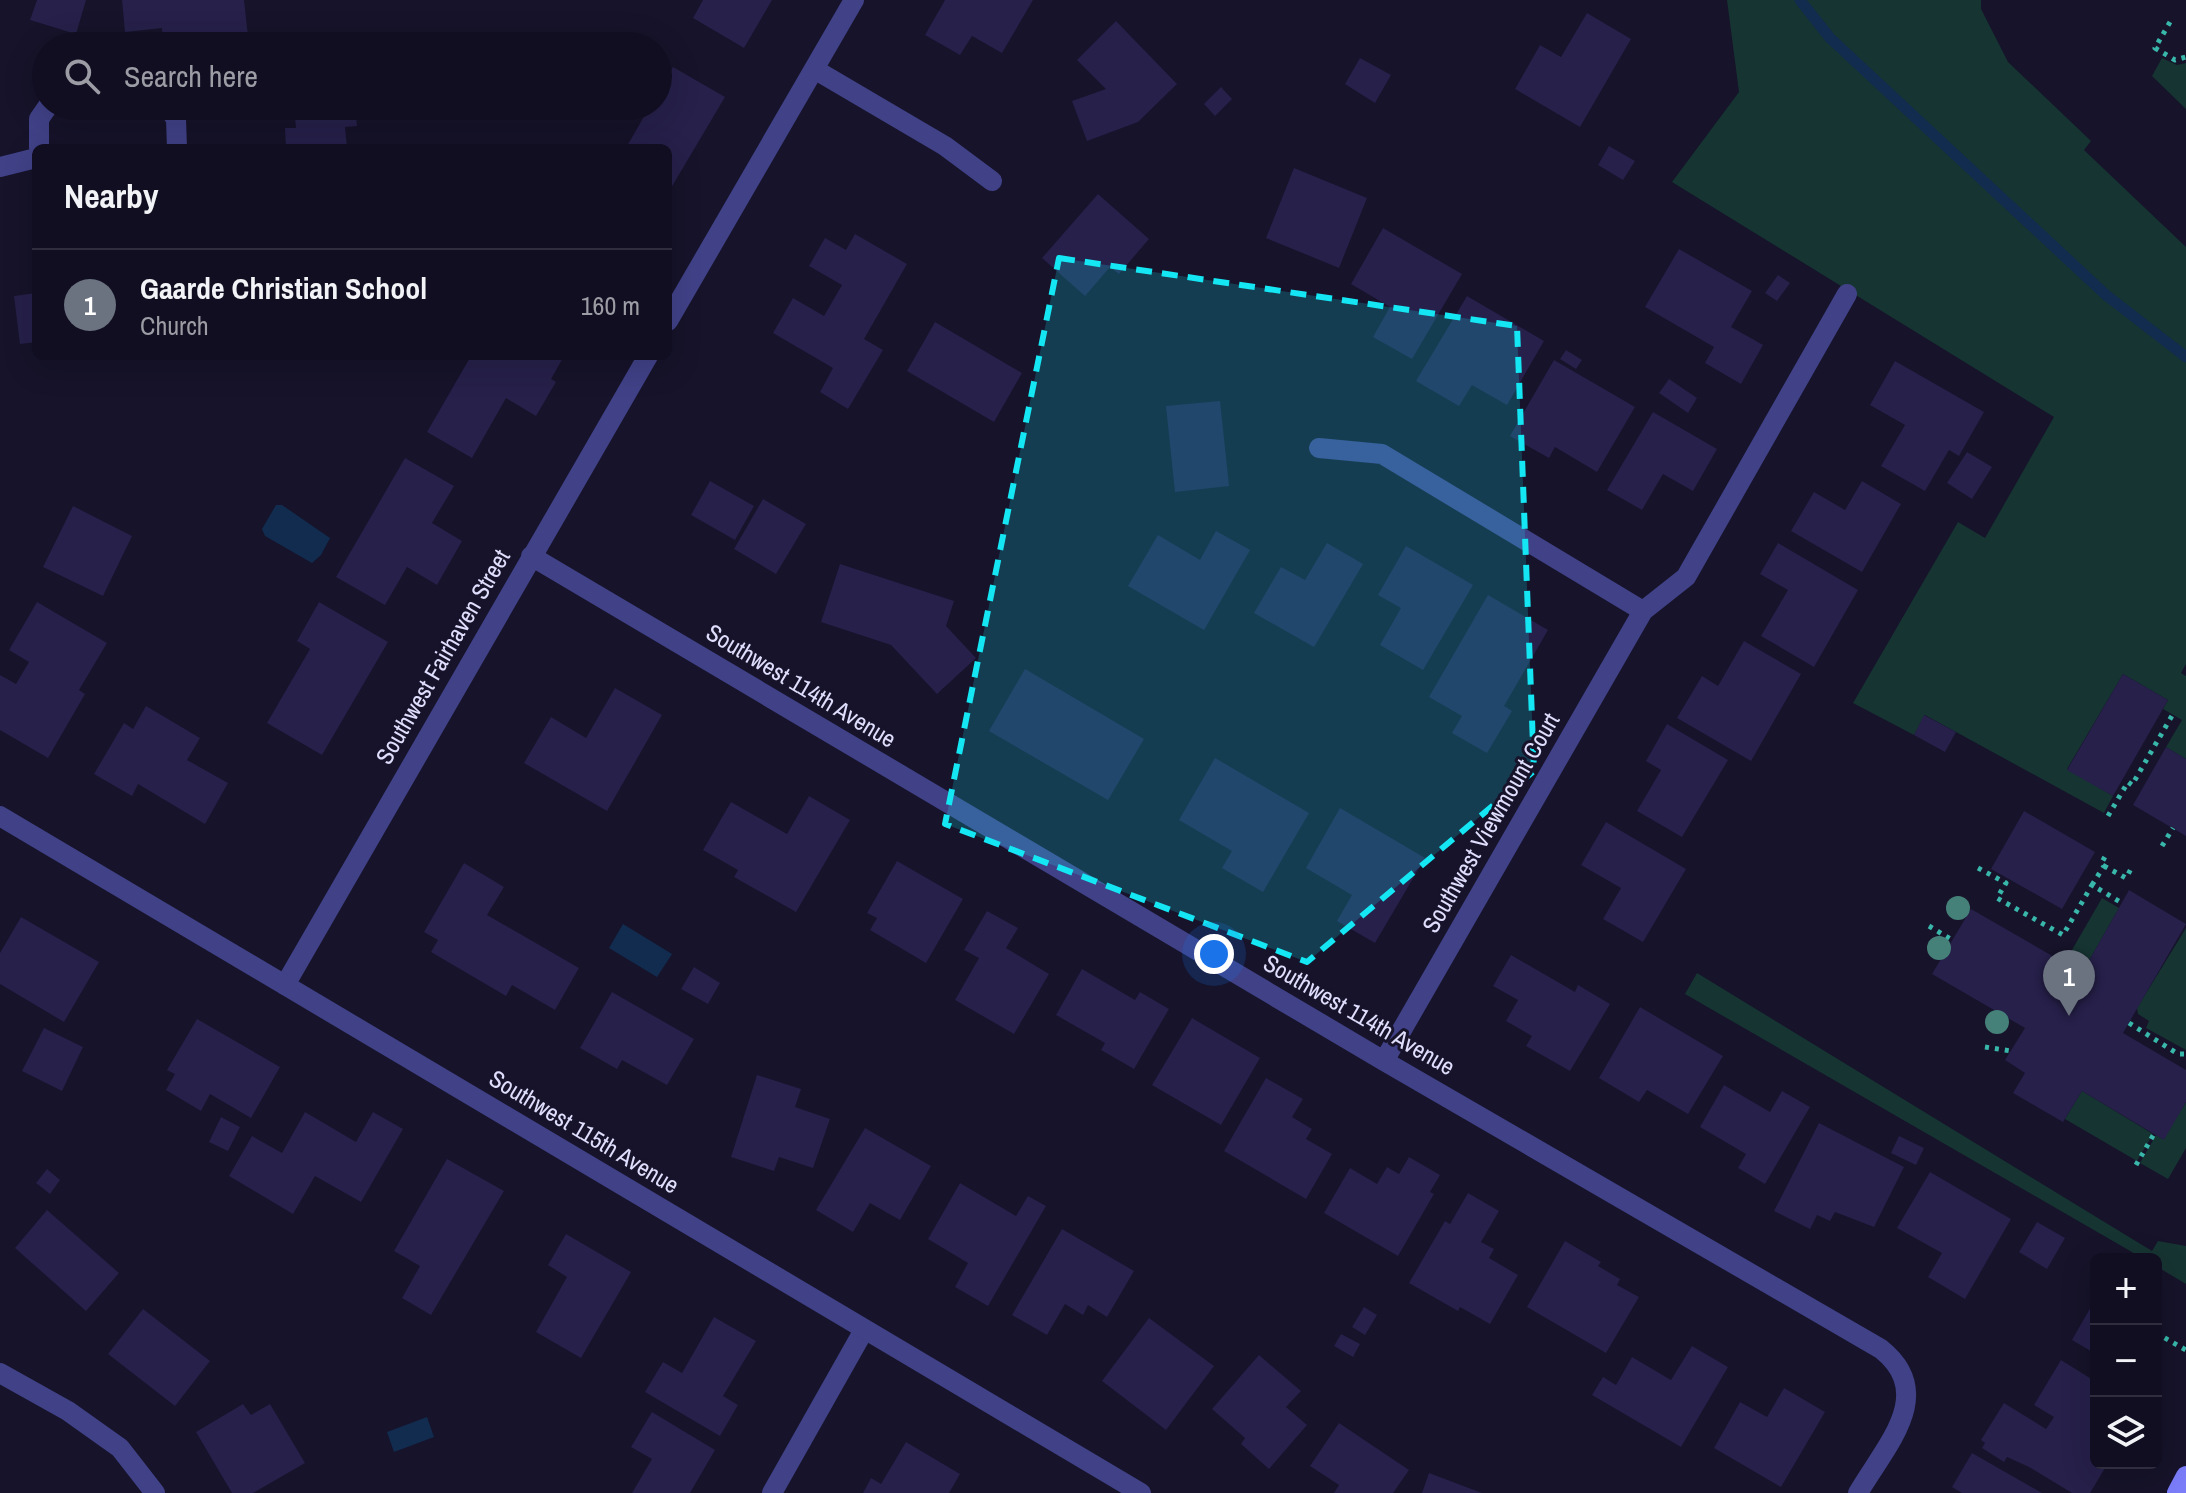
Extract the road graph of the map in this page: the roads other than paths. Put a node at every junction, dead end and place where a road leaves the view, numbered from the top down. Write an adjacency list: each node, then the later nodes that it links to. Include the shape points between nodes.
1 (854, 0): 2 (street)
2 (814, 69): 9 (street, via 945,146); 11 (street)
3 (39, 120): 5 (street)
4 (176, 120): 6 (street)
5 (39, 144)
6 (177, 144)
7 (32, 159): 8 (street)
8 (0, 167)
9 (992, 181)
10 (1847, 294): 15 (street, Southwest Viewmount Court, via 1686,577)
11 (672, 314)
12 (646, 360): 14 (street, Southwest Fairhaven Street)
13 (1319, 448): 15 (street, via 1382,454)
14 (531, 556): 17 (street, Southwest Fairhaven Street); 18 (street, Southwest 114th Avenue)
15 (1643, 611): 18 (street, Southwest Viewmount Court)
16 (0, 816): 17 (street, Southwest 115th Avenue)
17 (285, 985): 19 (street, Southwest 115th Avenue)
18 (1384, 1061): 25 (street, Southwest 114th Avenue, via 1897,1362 1908,1398)
19 (864, 1330): 23 (street); 24 (street, Southwest 115th Avenue)
20 (0, 1373): 22 (street, via 120,1448)
21 (2186, 1476): 26 (main road)
22 (155, 1493)
23 (772, 1493)
24 (1141, 1493)
25 (1858, 1493)
26 (2177, 1493)

